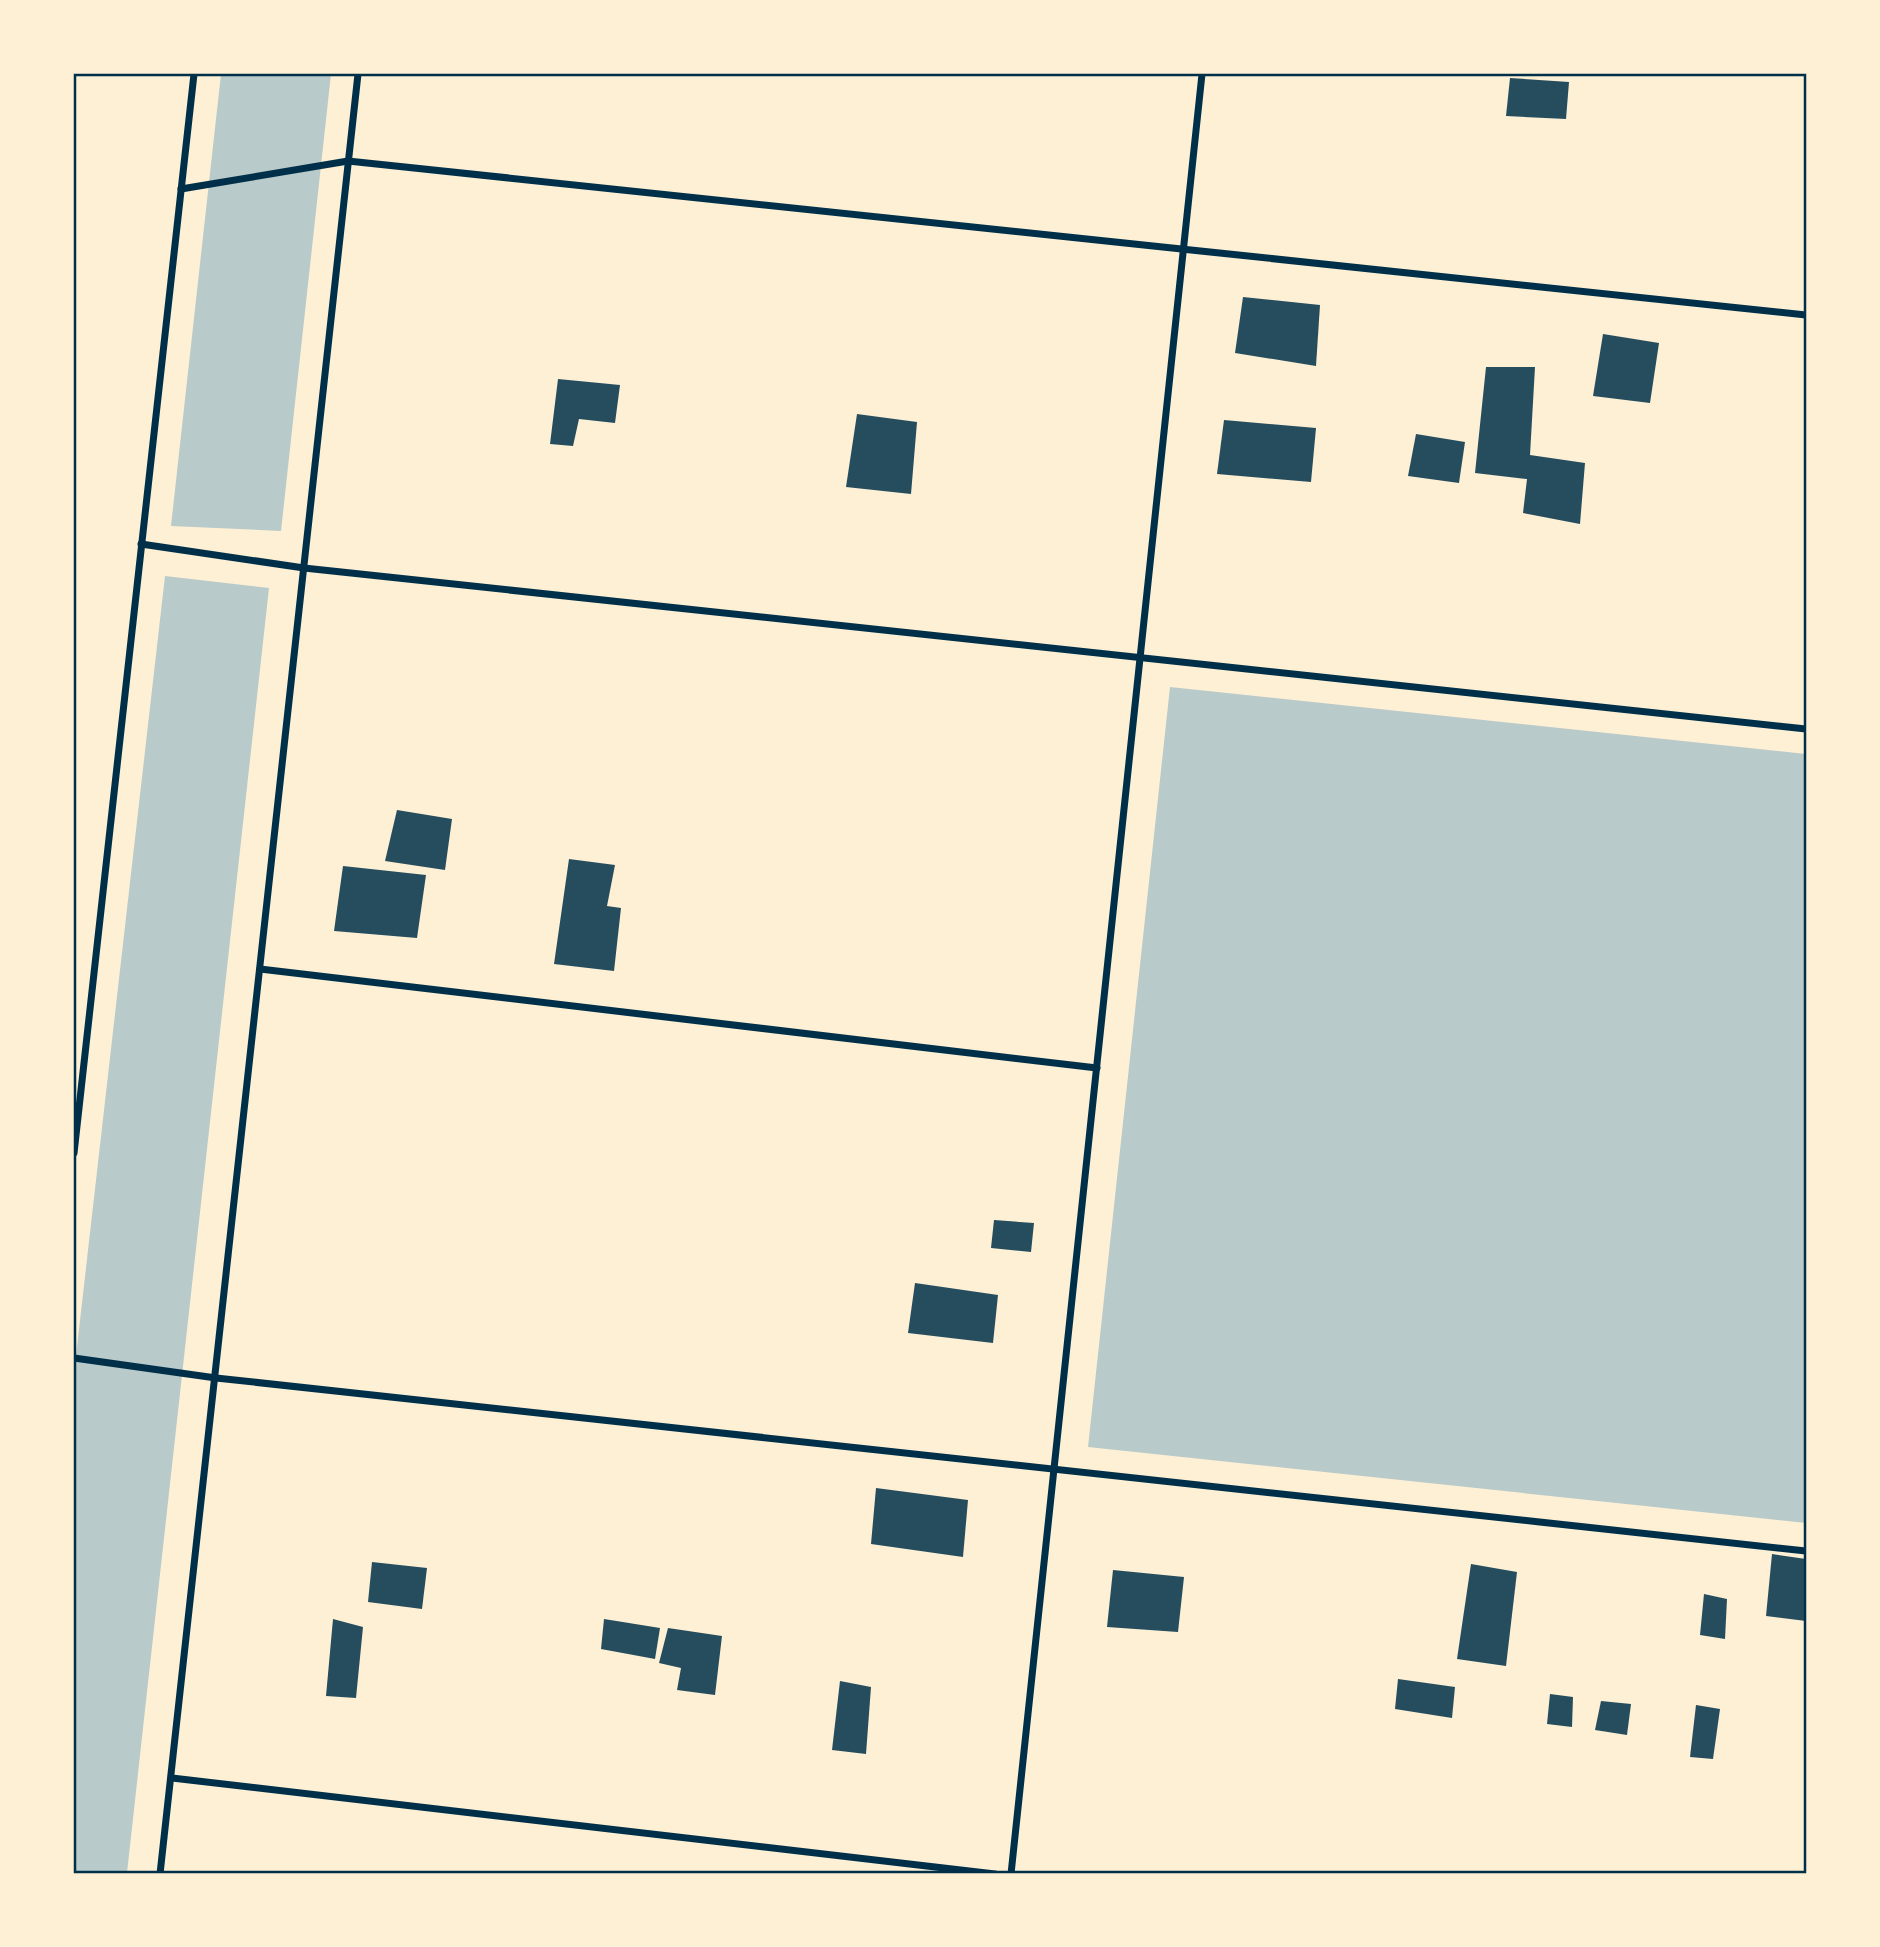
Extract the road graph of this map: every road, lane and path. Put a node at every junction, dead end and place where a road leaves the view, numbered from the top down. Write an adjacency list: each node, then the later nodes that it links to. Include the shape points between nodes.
1 (194, 74): 5 (street)
2 (358, 74): 4 (street)
3 (1202, 74): 6 (street)
4 (348, 161): 5 (street); 6 (street); 9 (street)
5 (181, 188): 8 (street)
6 (1183, 249): 7 (street); 10 (street)
7 (1807, 316)
8 (141, 544): 9 (street); 14 (street)
9 (304, 568): 10 (street); 12 (street)
10 (1140, 658): 11 (street); 13 (street)
11 (1807, 729)
12 (260, 969): 13 (street); 16 (street)
13 (1097, 1068): 17 (street)
14 (74, 1153)
15 (74, 1358): 16 (street)
16 (216, 1378): 17 (street); 19 (street)
17 (1054, 1469): 18 (street); 22 (street)
18 (1807, 1551)
19 (172, 1778): 20 (street); 21 (street)
20 (160, 1874)
21 (995, 1874)
22 (1011, 1874)

